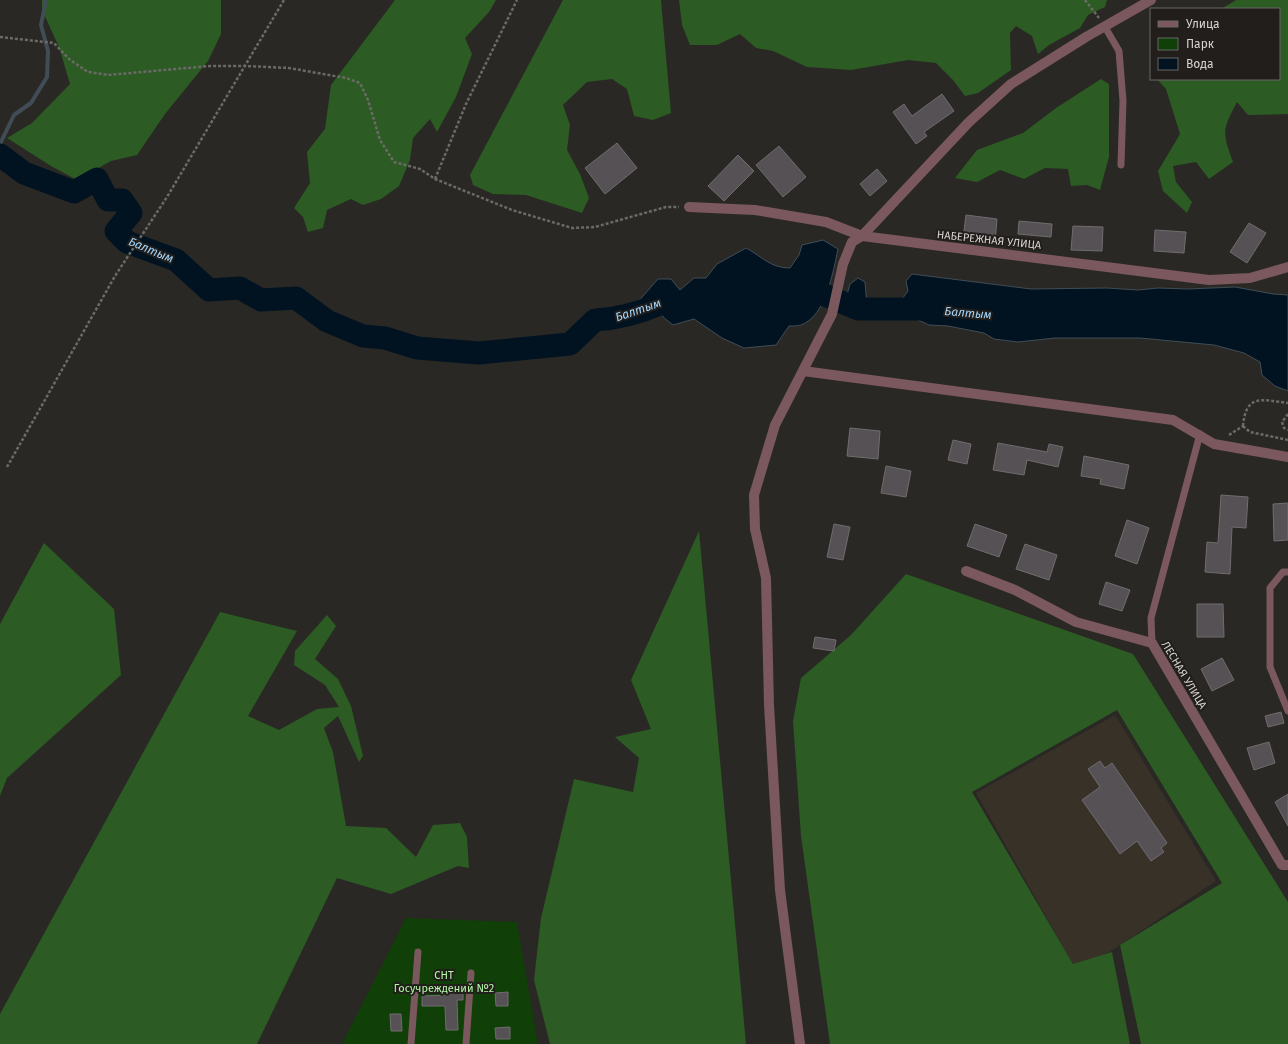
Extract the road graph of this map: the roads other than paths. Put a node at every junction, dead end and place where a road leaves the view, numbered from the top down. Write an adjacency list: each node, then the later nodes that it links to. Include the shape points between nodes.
1 (1151, 0): 2 (street)
2 (1105, 27): 3 (lane, via 1119,51 1123,101); 5 (street, via 1012,84 969,122)
3 (1121, 165)
4 (689, 207): 5 (street, НАБЕРЕЖНАЯ УЛИЦА, via 762,211 826,222)
5 (862, 236): 6 (street, НАБЕРЕЖНАЯ УЛИЦА, via 1209,280 1250,278); 7 (street, via 852,242 843,264 832,314)
6 (1288, 267)
7 (803, 371): 8 (street, via 1173,420); 19 (street, via 775,425 754,495 755,529 766,578 769,705 780,890)
8 (1200, 434): 9 (street, via 1214,444); 12 (lane, via 1151,618)
9 (1288, 457)
10 (966, 571): 12 (street, ЛЕСНАЯ УЛИЦА, via 1015,590 1076,622)
11 (1288, 572): 13 (lane, via 1283,572 1270,588 1270,667)
12 (1152, 643): 14 (street, ЛЕСНАЯ УЛИЦА, via 1282,865)
13 (1288, 711)
14 (1288, 865)
15 (418, 952): 17 (lane)
16 (472, 973): 18 (lane)
17 (411, 1044)
18 (466, 1044)
19 (800, 1044)

